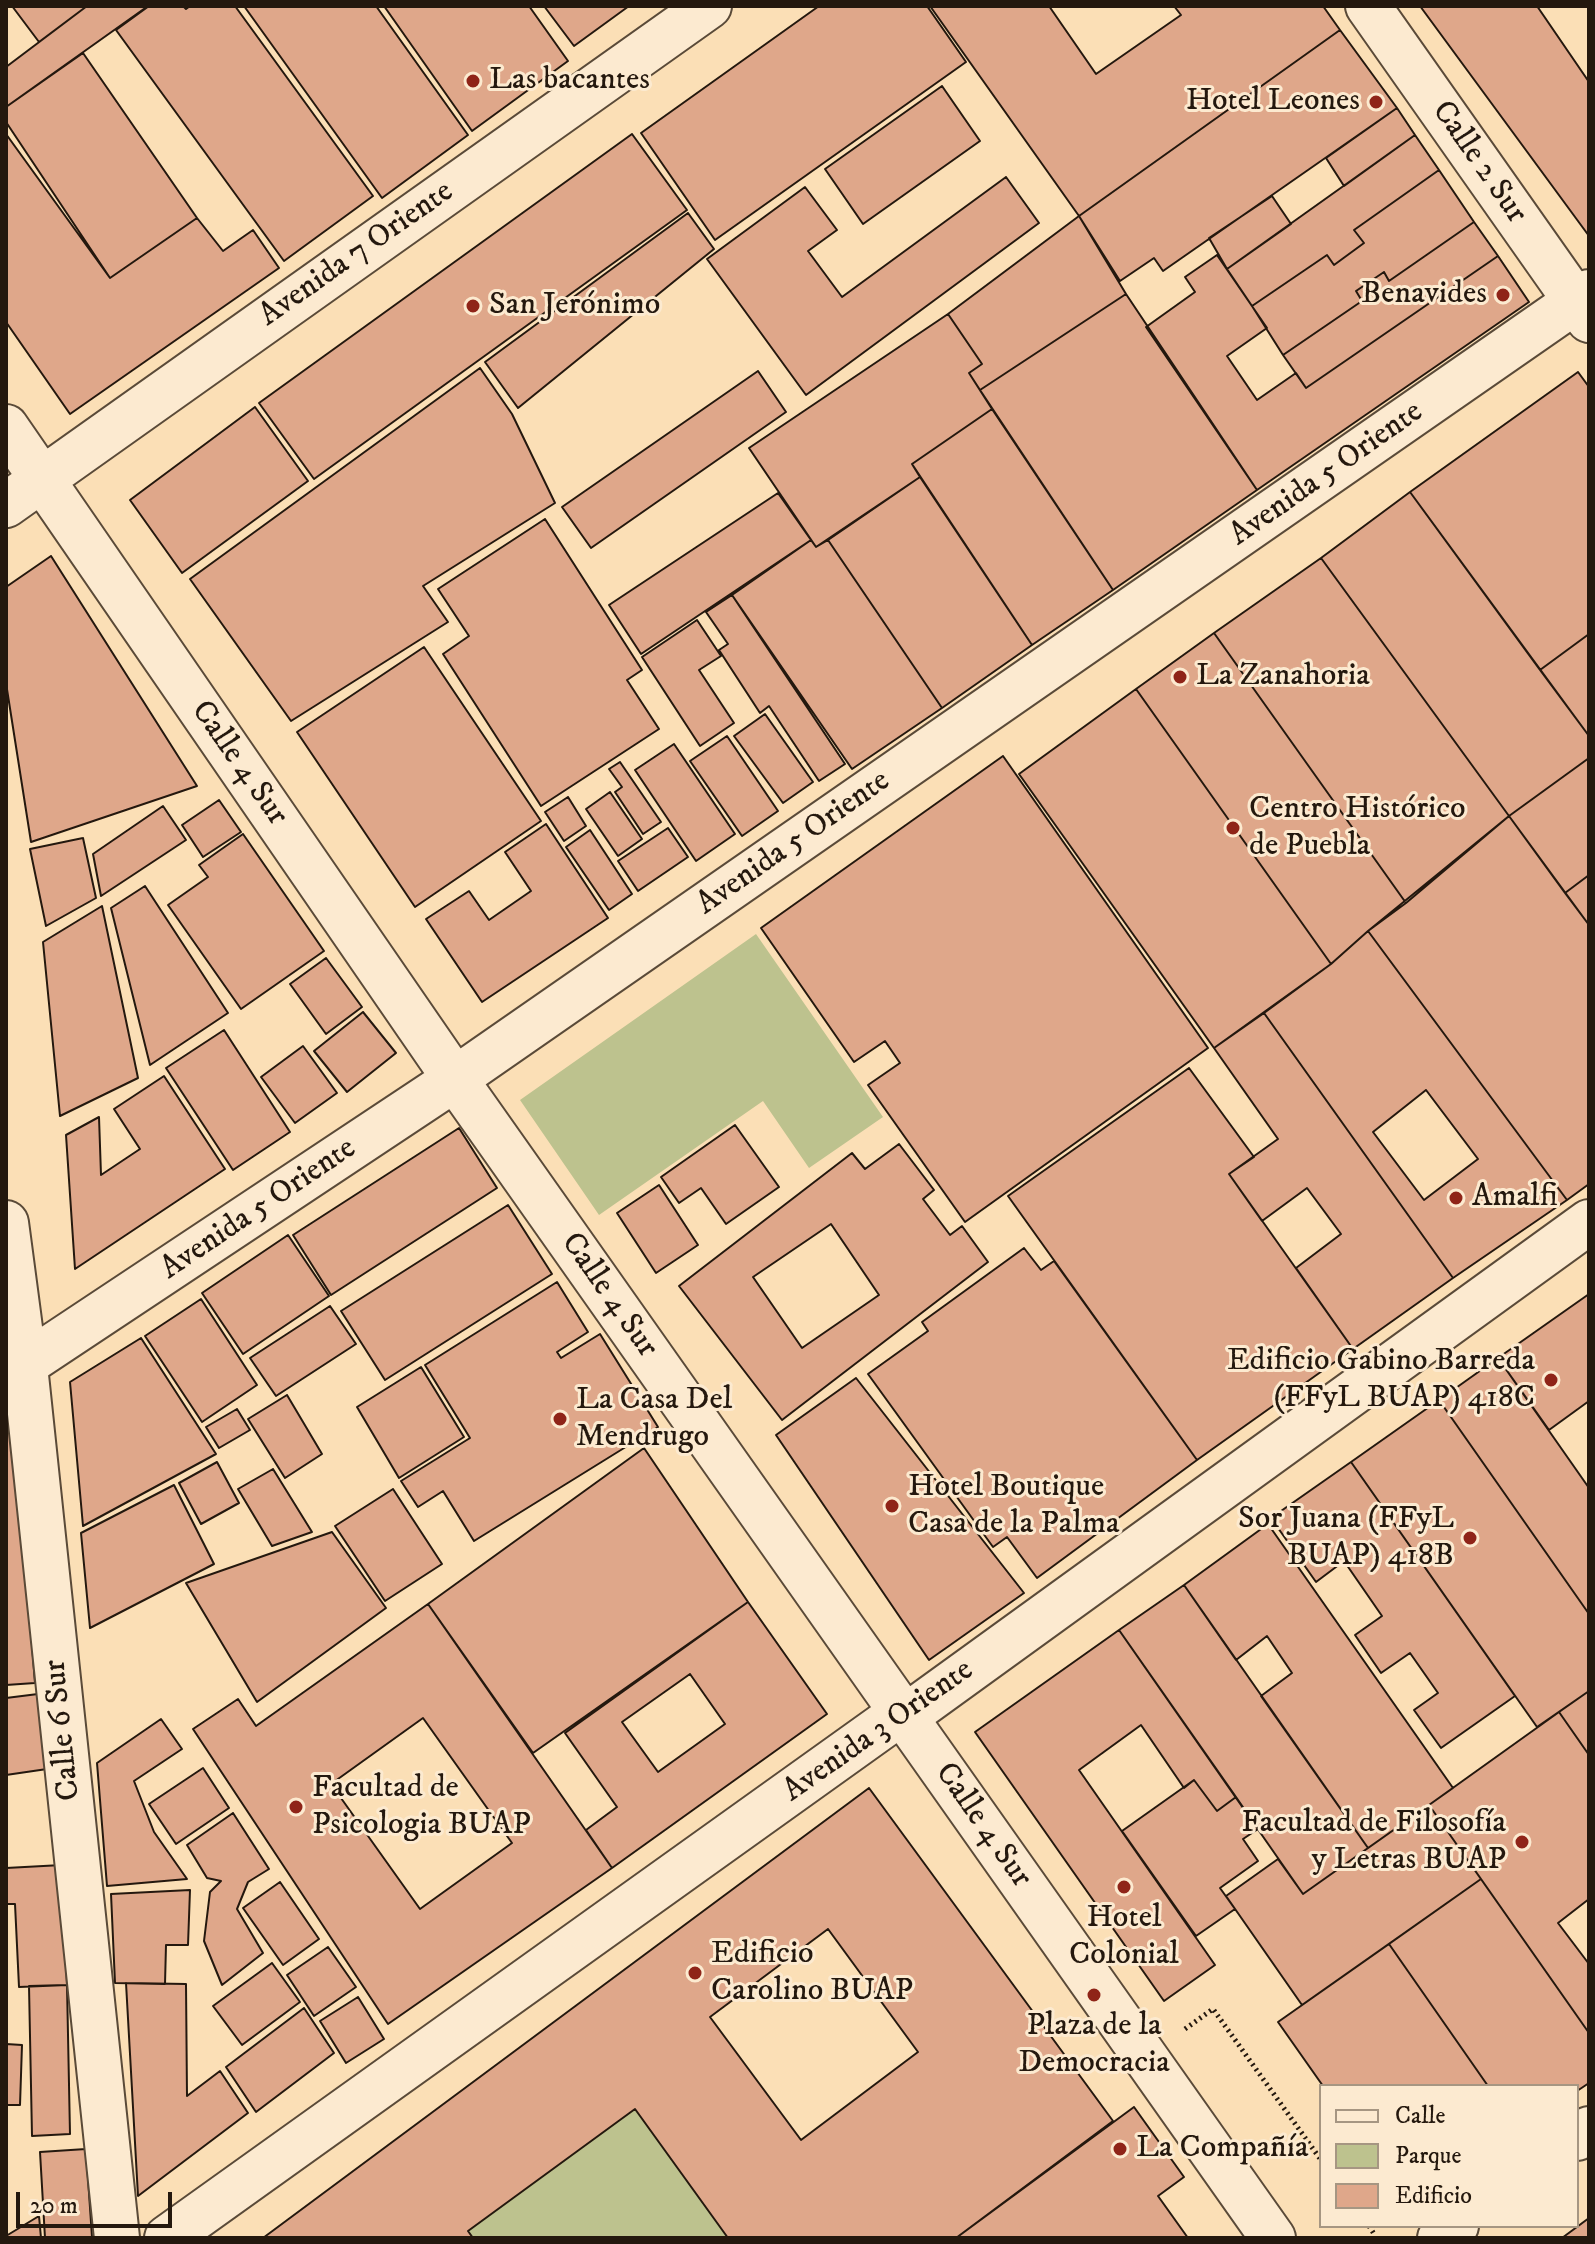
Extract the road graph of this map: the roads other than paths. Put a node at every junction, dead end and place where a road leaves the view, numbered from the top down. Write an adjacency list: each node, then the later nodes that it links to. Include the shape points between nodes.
1 (709, 6): 5 (street, Avenida 7 Oriente)
2 (1368, 6): 3 (street, Calle 2 Sur)
3 (1585, 304): 7 (street, Avenida 5 Oriente)
4 (6, 427): 5 (street, Calle 4 Sur)
5 (41, 479): 6 (street, Avenida 7 Oriente); 7 (street, Calle 4 Sur)
6 (6, 505)
7 (455, 1079): 10 (street, Avenida 5 Oriente); 11 (street, Calle 4 Sur)
8 (1589, 1222): 11 (street, Avenida 3 Oriente)
9 (6, 1223): 10 (street, Calle 6 Sur)
10 (16, 1372): 12 (street, Calle 6 Sur)
11 (905, 1717): 13 (street, Avenida 3 Oriente, via 891,1720); 14 (street, Calle 4 Sur)
12 (117, 2238)
13 (167, 2238)
14 (1273, 2238)

